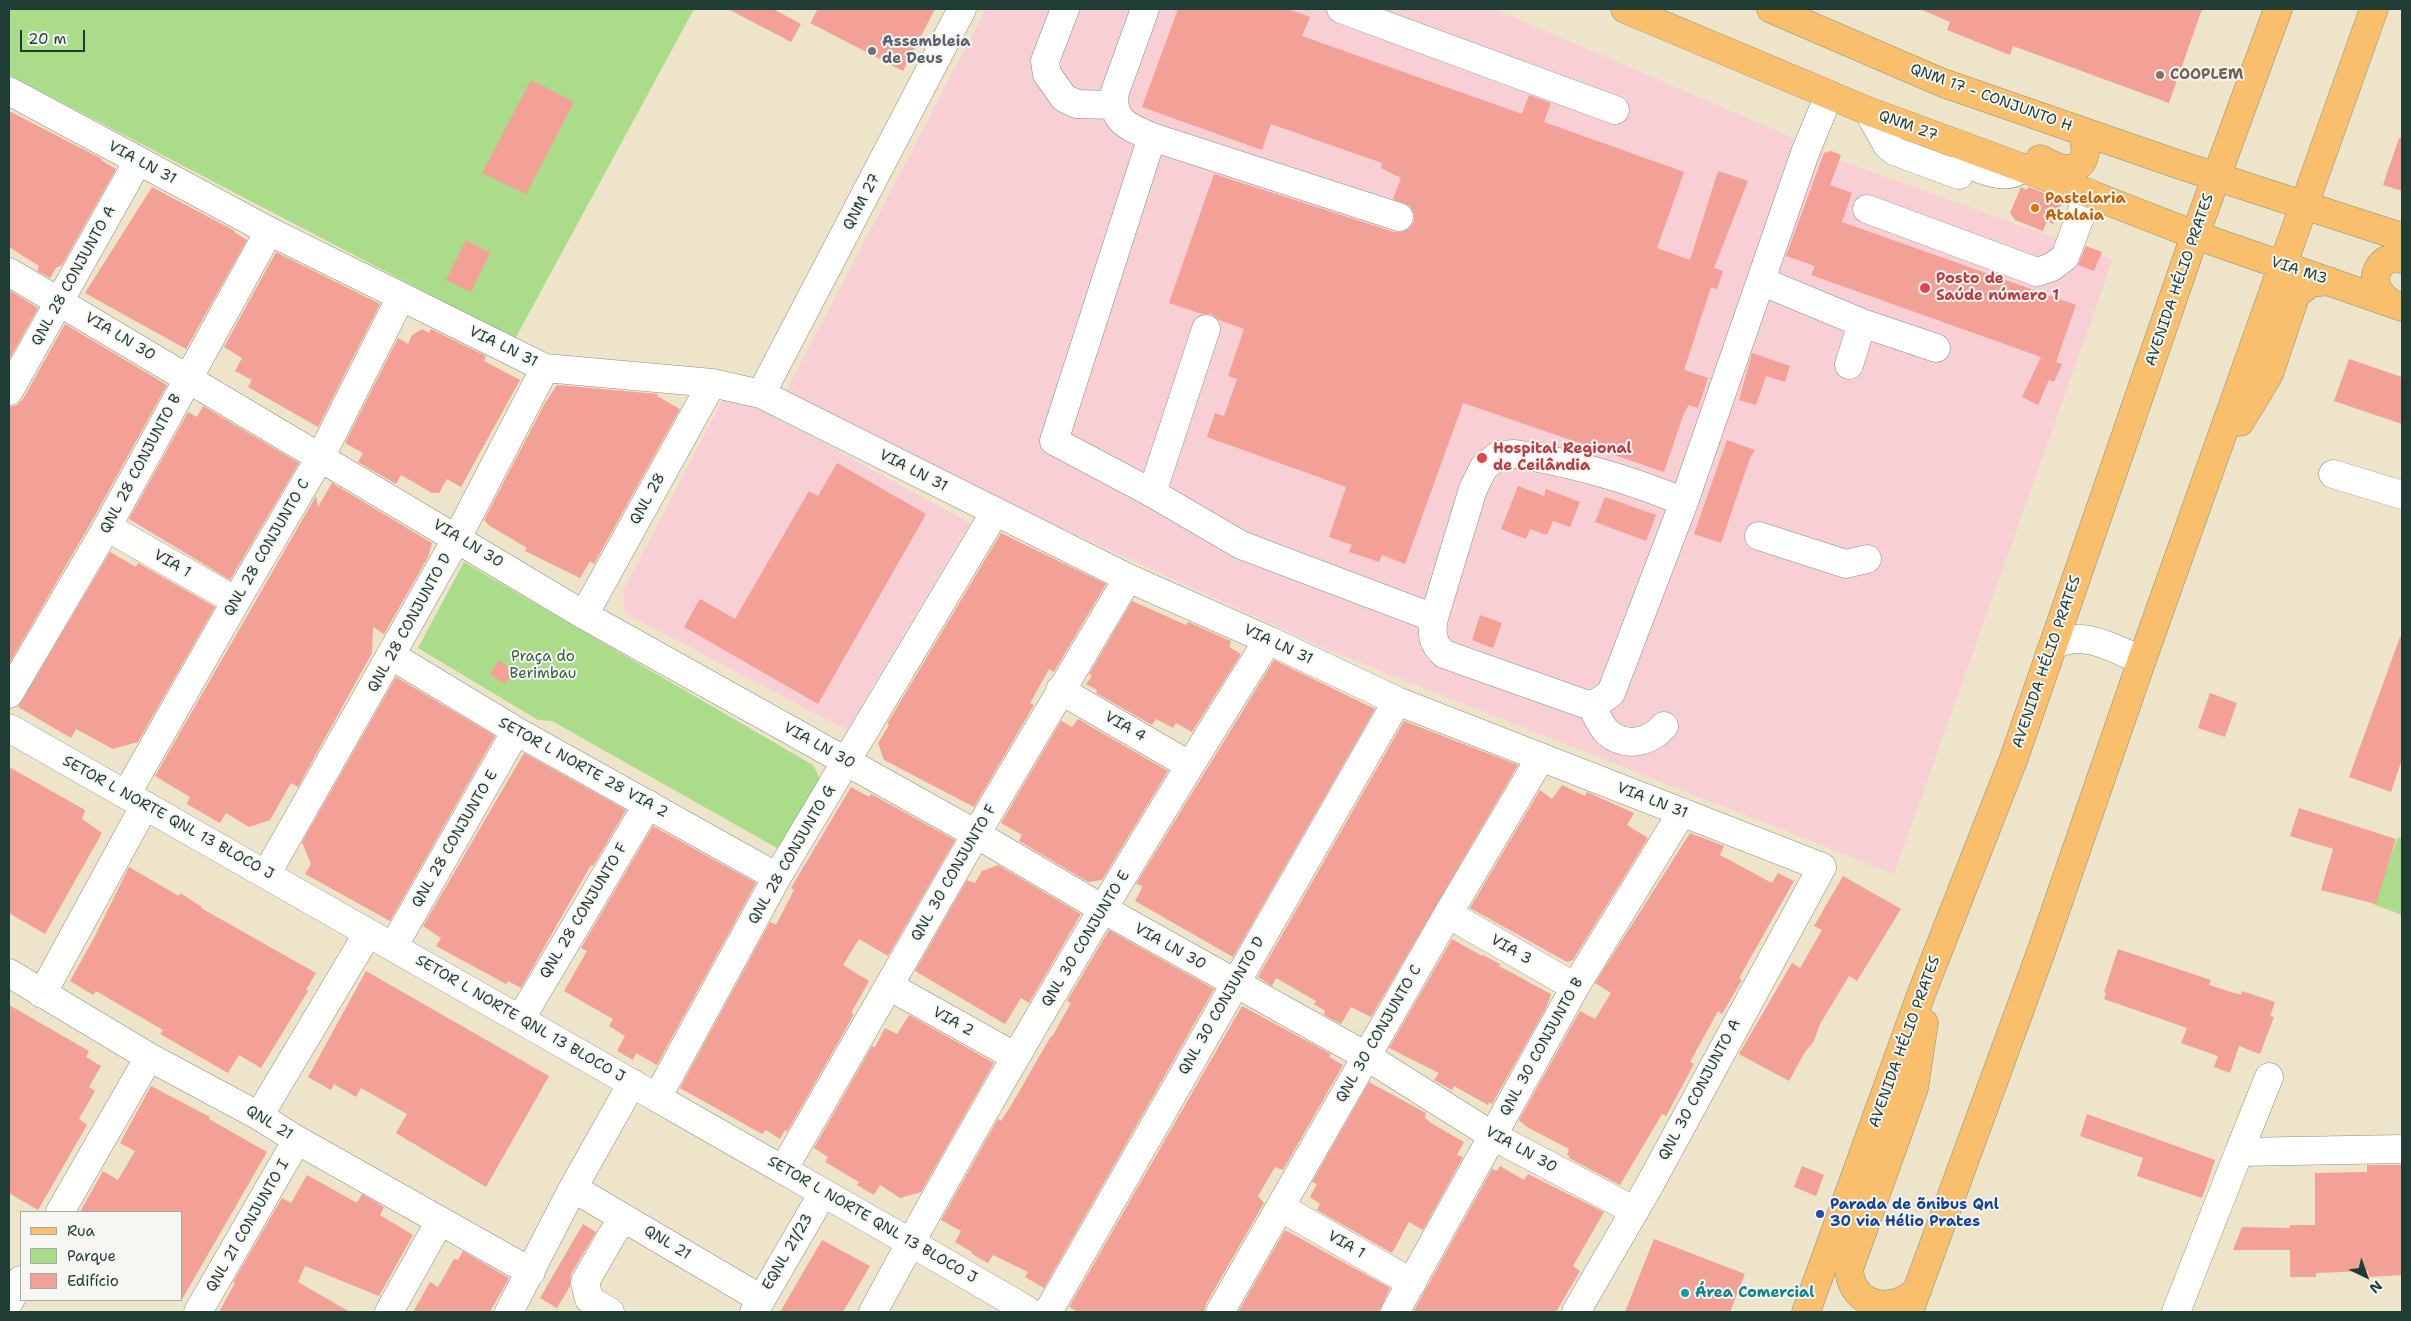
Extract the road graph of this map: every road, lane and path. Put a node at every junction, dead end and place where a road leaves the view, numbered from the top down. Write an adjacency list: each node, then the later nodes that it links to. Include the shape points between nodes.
1 (962, 9): 41 (street, QNM 27)
2 (1065, 9): 11 (street, via 1045,61 1047,74 1064,98 1077,104)
3 (1145, 9): 11 (street)
4 (1341, 9): 12 (street)
5 (1625, 9): 10 (main road, QNM 27)
6 (1771, 9): 14 (main road, QNM 17 - CONJUNTO H, via 1943,83)
7 (2278, 9): 17 (main road, AVENIDA HÉLIO PRATES)
8 (2374, 9): 19 (main road)
9 (9, 92): 16 (street, VIA LN 31)
10 (1829, 95): 13 (main road, QNM 27); 28 (street, via 1805,153)
11 (1113, 105): 15 (street, via 1126,125)
12 (1615, 110)
13 (1880, 116): 14 (main road, via 1973,132 2069,169 2082,162 2085,156 2087,146); 18 (main road, QNM 27)
14 (2081, 132): 17 (main road, QNM 17 - CONJUNTO H)
15 (1152, 137): 21 (street); 45 (street, via 1054,441)
16 (138, 160): 22 (street, VIA LN 31); 31 (street, QNL 28 CONJUNTO A)
17 (2216, 176): 19 (main road); 23 (main road, AVENIDA HÉLIO PRATES)
18 (2089, 193): 20 (street, via 2065,257 2052,267 2037,272); 23 (main road, QNM 27)
19 (2306, 205): 24 (main road); 26 (main road)
20 (1867, 209)
21 (1399, 218)
22 (269, 231): 30 (street, VIA LN 31); 38 (street, QNL 28 CONJUNTO B)
23 (2195, 235): 26 (main road, VIA M3); 58 (main road, AVENIDA HÉLIO PRATES)
24 (2402, 237)
25 (2402, 259): 32 (main road, via 2391,257 2386,260 2376,276 2377,287)
26 (2283, 267): 29 (main road, VIA M3); 43 (main road)
27 (9, 272): 31 (street, VIA LN 30)
28 (1761, 281): 33 (street); 47 (street)
29 (2329, 281): 32 (main road, VIA M3); 43 (main road, via 2311,282 2296,294 2269,374)
30 (402, 297): 37 (street, VIA LN 31); 42 (street, QNL 28 CONJUNTO C)
31 (60, 302): 38 (street, VIA LN 30); 40 (street, QNL 28 CONJUNTO A)
32 (2396, 304)
33 (1862, 323): 35 (street); 36 (street)
34 (1206, 329): 45 (street)
35 (1936, 348)
36 (1849, 365)
37 (545, 368): 39 (street, VIA LN 31); 51 (street, QNL 28 CONJUNTO D)
38 (187, 378): 42 (street, VIA LN 30); 49 (street, QNL 28 CONJUNTO B)
39 (712, 383): 41 (street, VIA LN 31); 55 (street, QNL 28)
40 (9, 391)
41 (761, 394): 48 (street, VIA LN 31)
42 (321, 456): 51 (street, VIA LN 30); 54 (street, QNL 28 CONJUNTO C)
43 (2209, 473): 60 (main road)
44 (2333, 474): 46 (street)
45 (1152, 493): 56 (street, via 1241,544)
46 (2402, 495)
47 (1684, 502): 56 (street, via 1611,475 1573,465 1515,454 1499,455 1484,467 1472,489); 64 (street, via 1611,694 1603,701)
48 (995, 512): 53 (street, VIA LN 31); 69 (street, QNL 28 CONJUNTO G)
49 (107, 527): 54 (street, VIA 1); 62 (street, QNL 28 CONJUNTO B)
50 (1759, 536): 52 (street, via 1846,564)
51 (458, 538): 55 (street, VIA LN 30); 59 (street, QNL 28 CONJUNTO D)
52 (1866, 559)
53 (1128, 578): 57 (street, VIA LN 31); 61 (street, QNL 30 CONJUNTO F)
54 (236, 601): 71 (street, QNL 28 CONJUNTO C)
55 (584, 616): 69 (street, VIA LN 30)
56 (1434, 618): 64 (street, via 1431,633 1444,654)
57 (1268, 640): 63 (street, VIA LN 31); 70 (street, QNL 30 CONJUNTO E)
58 (2053, 646): 60 (street, via 2068,638 2083,638); 82 (main road, AVENIDA HÉLIO PRATES)
59 (392, 656): 67 (street, SETOR L NORTE 28 VIA 2); 76 (street, QNL 28 CONJUNTO D)
60 (2142, 660): 112 (main road, via 2041,952)
61 (1060, 690): 70 (street, VIA 4); 74 (street, QNL 30 CONJUNTO F)
62 (9, 694)
63 (1397, 701): 68 (street, VIA LN 31); 84 (street, QNL 30 CONJUNTO D)
64 (1591, 704): 65 (street, via 1607,732 1624,741 1642,741)
65 (1664, 726)
66 (9, 728): 71 (street, SETOR L NORTE QNL 13 BLOCO J)
67 (516, 731): 72 (street, SETOR L NORTE 28 VIA 2); 81 (street, QNL 28 CONJUNTO E)
68 (1541, 757): 73 (street, VIA LN 31); 79 (street, QNL 30 CONJUNTO C)
69 (846, 761): 74 (street, VIA LN 30); 77 (street, QNL 28 CONJUNTO G)
70 (1189, 765): 78 (street, QNL 30 CONJUNTO E)
71 (136, 800): 76 (street, SETOR L NORTE QNL 13 BLOCO J); 87 (street, QNL 28 CONJUNTO C)
72 (648, 804): 77 (street, SETOR L NORTE 28 VIA 2); 88 (street, QNL 28 CONJUNTO F)
73 (1682, 812): 75 (street, VIA LN 31); 86 (street, QNL 30 CONJUNTO B)
74 (976, 834): 78 (street, VIA LN 30); 85 (street, QNL 30 CONJUNTO F)
75 (1822, 867): 105 (street, QNL 30 CONJUNTO A)
76 (266, 873): 80 (street, SETOR L NORTE QNL 13 BLOCO J)
77 (777, 877): 94 (street, QNL 28 CONJUNTO G)
78 (1103, 909): 84 (street, VIA LN 30); 91 (street, QNL 30 CONJUNTO E)
79 (1448, 914): 86 (street, VIA 3); 89 (street, QNL 30 CONJUNTO C)
80 (368, 934): 81 (street, SETOR L NORTE QNL 13 BLOCO J); 95 (street)
81 (393, 947): 88 (street, SETOR L NORTE QNL 13 BLOCO J)
82 (1934, 967): 112 (main road, via 1914,1088 1849,1269 1854,1289 1868,1301 1895,1304 1912,1296); 125 (main road, AVENIDA HÉLIO PRATES, via 1922,992)
83 (9, 973): 87 (street, QNL 21)
84 (1234, 983): 89 (street, VIA LN 30); 121 (street, QNL 30 CONJUNTO D)
85 (889, 986): 91 (street, VIA 2); 100 (street, QNL 30 CONJUNTO F)
86 (1575, 987): 96 (street, QNL 30 CONJUNTO B)
87 (42, 994): 90 (street, QNL 21)
88 (521, 1018): 93 (street, SETOR L NORTE QNL 13 BLOCO J)
89 (1366, 1056): 96 (street, VIA LN 30); 103 (street, QNL 30 CONJUNTO C)
90 (149, 1057): 95 (street, QNL 21); 104 (street)
91 (1016, 1057): 108 (street, QNL 30 CONJUNTO E)
92 (2269, 1077): 99 (street)
93 (632, 1082): 94 (street, SETOR L NORTE QNL 13 BLOCO J); 101 (street)
94 (657, 1098): 100 (street, SETOR L NORTE QNL 13 BLOCO J)
95 (259, 1116): 97 (street, QNL 21)
96 (1493, 1136): 105 (street, VIA LN 30); 111 (street, QNL 30 CONJUNTO B)
97 (297, 1140): 107 (street, QNL 21); 115 (street, QNL 21 CONJUNTO I)
98 (2402, 1149): 99 (street)
99 (2239, 1152): 126 (street)
100 (783, 1170): 102 (street, SETOR L NORTE QNL 13 BLOCO J)
101 (573, 1188): 106 (street, QNL 21); 109 (street)
102 (823, 1193): 108 (street, SETOR L NORTE QNL 13 BLOCO J); 114 (street, EQNL 21/23)
103 (1280, 1207): 111 (street, VIA 1); 122 (street, QNL 30 CONJUNTO C)
104 (61, 1211)
105 (1634, 1211): 124 (street, QNL 30 CONJUNTO A)
106 (624, 1218): 114 (street, QNL 21); 118 (street, via 585,1282 589,1299)
107 (440, 1221): 109 (street, QNL 21); 116 (street)
108 (911, 1242): 119 (street, QNL 30 CONJUNTO E); 120 (street, SETOR L NORTE QNL 13 BLOCO J)
109 (531, 1272): 117 (street)
110 (20, 1282): 113 (street)
111 (1412, 1283): 123 (street, QNL 30 CONJUNTO B)
112 (1914, 1301)
113 (9, 1302)
114 (758, 1305)
115 (198, 1312)
116 (389, 1312)
117 (509, 1312)
118 (610, 1312)
119 (873, 1312)
120 (1030, 1312)
121 (1048, 1312)
122 (1220, 1312)
123 (1395, 1312)
124 (1576, 1312)
125 (1806, 1312)
126 (2176, 1312)

